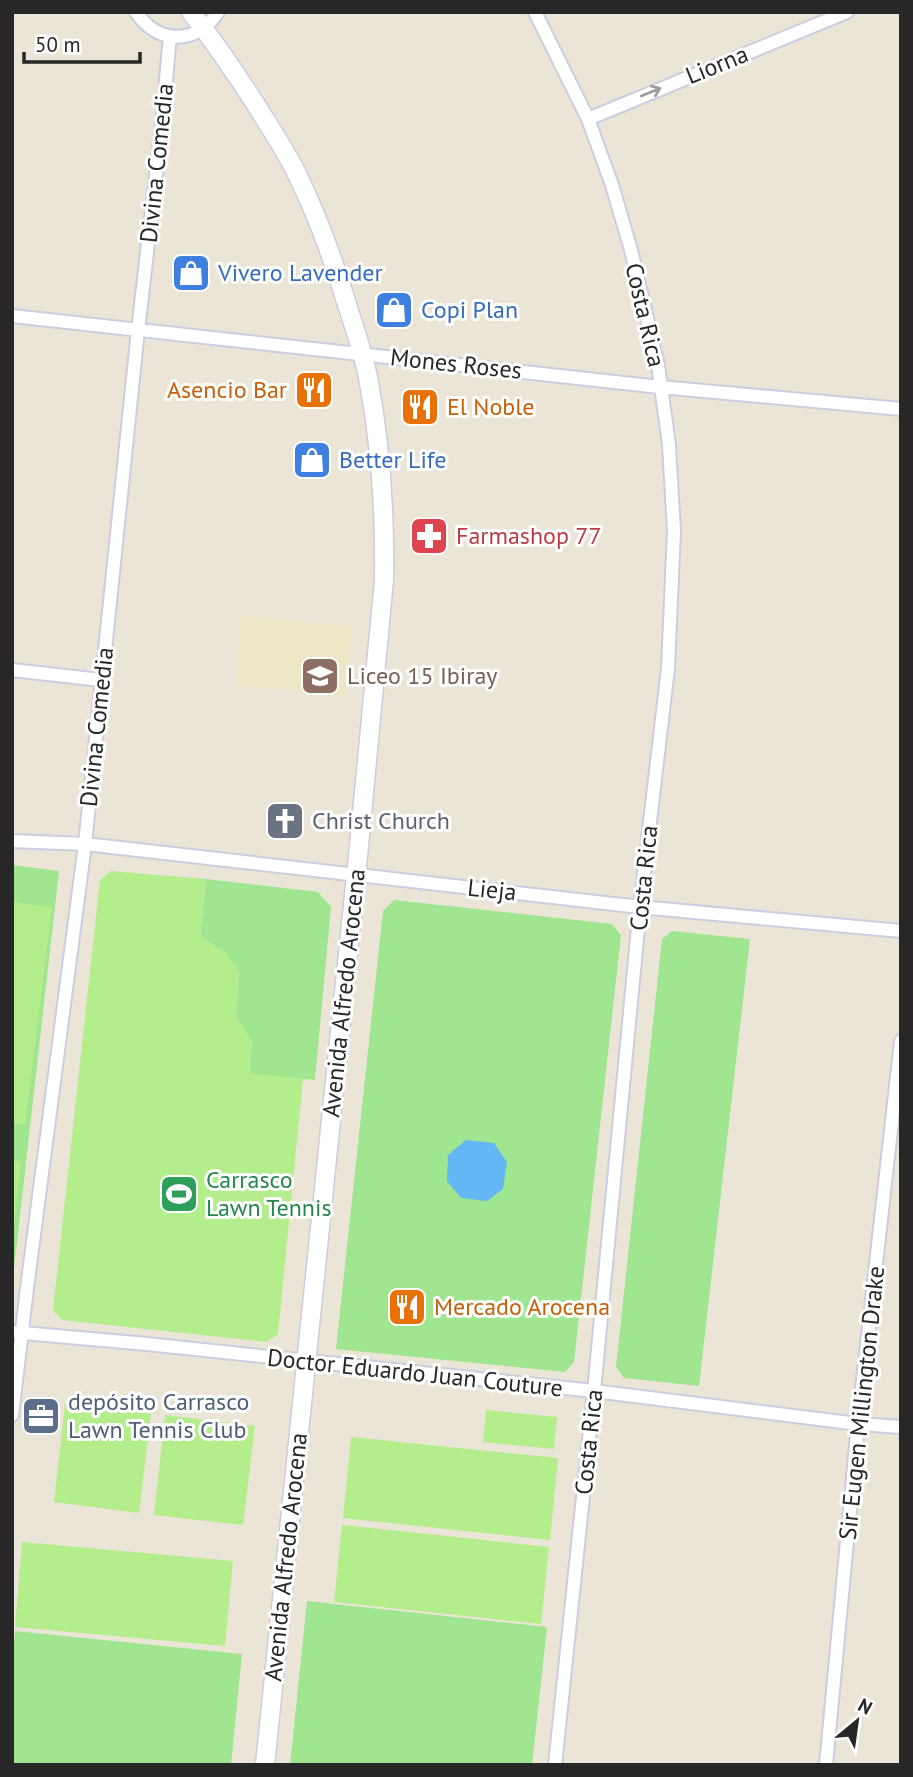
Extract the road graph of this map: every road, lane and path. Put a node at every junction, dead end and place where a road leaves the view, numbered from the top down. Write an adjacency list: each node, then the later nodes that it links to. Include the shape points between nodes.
1 (136, 12): 7 (street, via 151,29)
2 (191, 12): 6 (street, Avenida Alfredo Arocena)
3 (218, 12): 6 (street)
4 (535, 12): 8 (street, Costa Rica)
5 (847, 12): 8 (street, Liorna, one-way to 5)
6 (204, 29): 7 (street); 11 (street, Avenida Alfredo Arocena, via 295,170 337,269)
7 (170, 37): 10 (street, Divina Comedia)
8 (588, 119): 12 (street, Costa Rica, via 631,250)
9 (12, 316): 10 (street, Mones Roses)
10 (138, 330): 11 (street, Mones Roses); 15 (street, Divina Comedia)
11 (362, 354): 12 (street, Mones Roses); 18 (street, Avenida Alfredo Arocena, via 377,435 385,543)
12 (660, 387): 13 (street, Mones Roses); 19 (street, Costa Rica, via 669,445 674,545 668,667)
13 (901, 409)
14 (12, 670): 15 (street)
15 (101, 680): 17 (street, Divina Comedia)
16 (12, 841): 17 (street, Lieja)
17 (85, 844): 18 (street, Lieja); 22 (street, Divina Comedia)
18 (356, 875): 19 (street, Lieja); 23 (street, Avenida Alfredo Arocena)
19 (640, 907): 20 (street, Lieja); 24 (street, Costa Rica)
20 (901, 931)
21 (901, 1041): 26 (street, Sir Eugen Millington Drake)
22 (17, 1332): 23 (street, Doctor Eduardo Juan Couture); 25 (street, Divina Comedia)
23 (306, 1362): 24 (street, Doctor Eduardo Juan Couture); 28 (street, Avenida Alfredo Arocena)
24 (594, 1391): 26 (street, Doctor Eduardo Juan Couture); 29 (street, Costa Rica)
25 (12, 1415)
26 (858, 1424): 27 (street, Doctor Eduardo Juan Couture); 30 (street, Sir Eugen Millington Drake)
27 (901, 1427)
28 (265, 1765)
29 (555, 1765)
30 (826, 1765)

